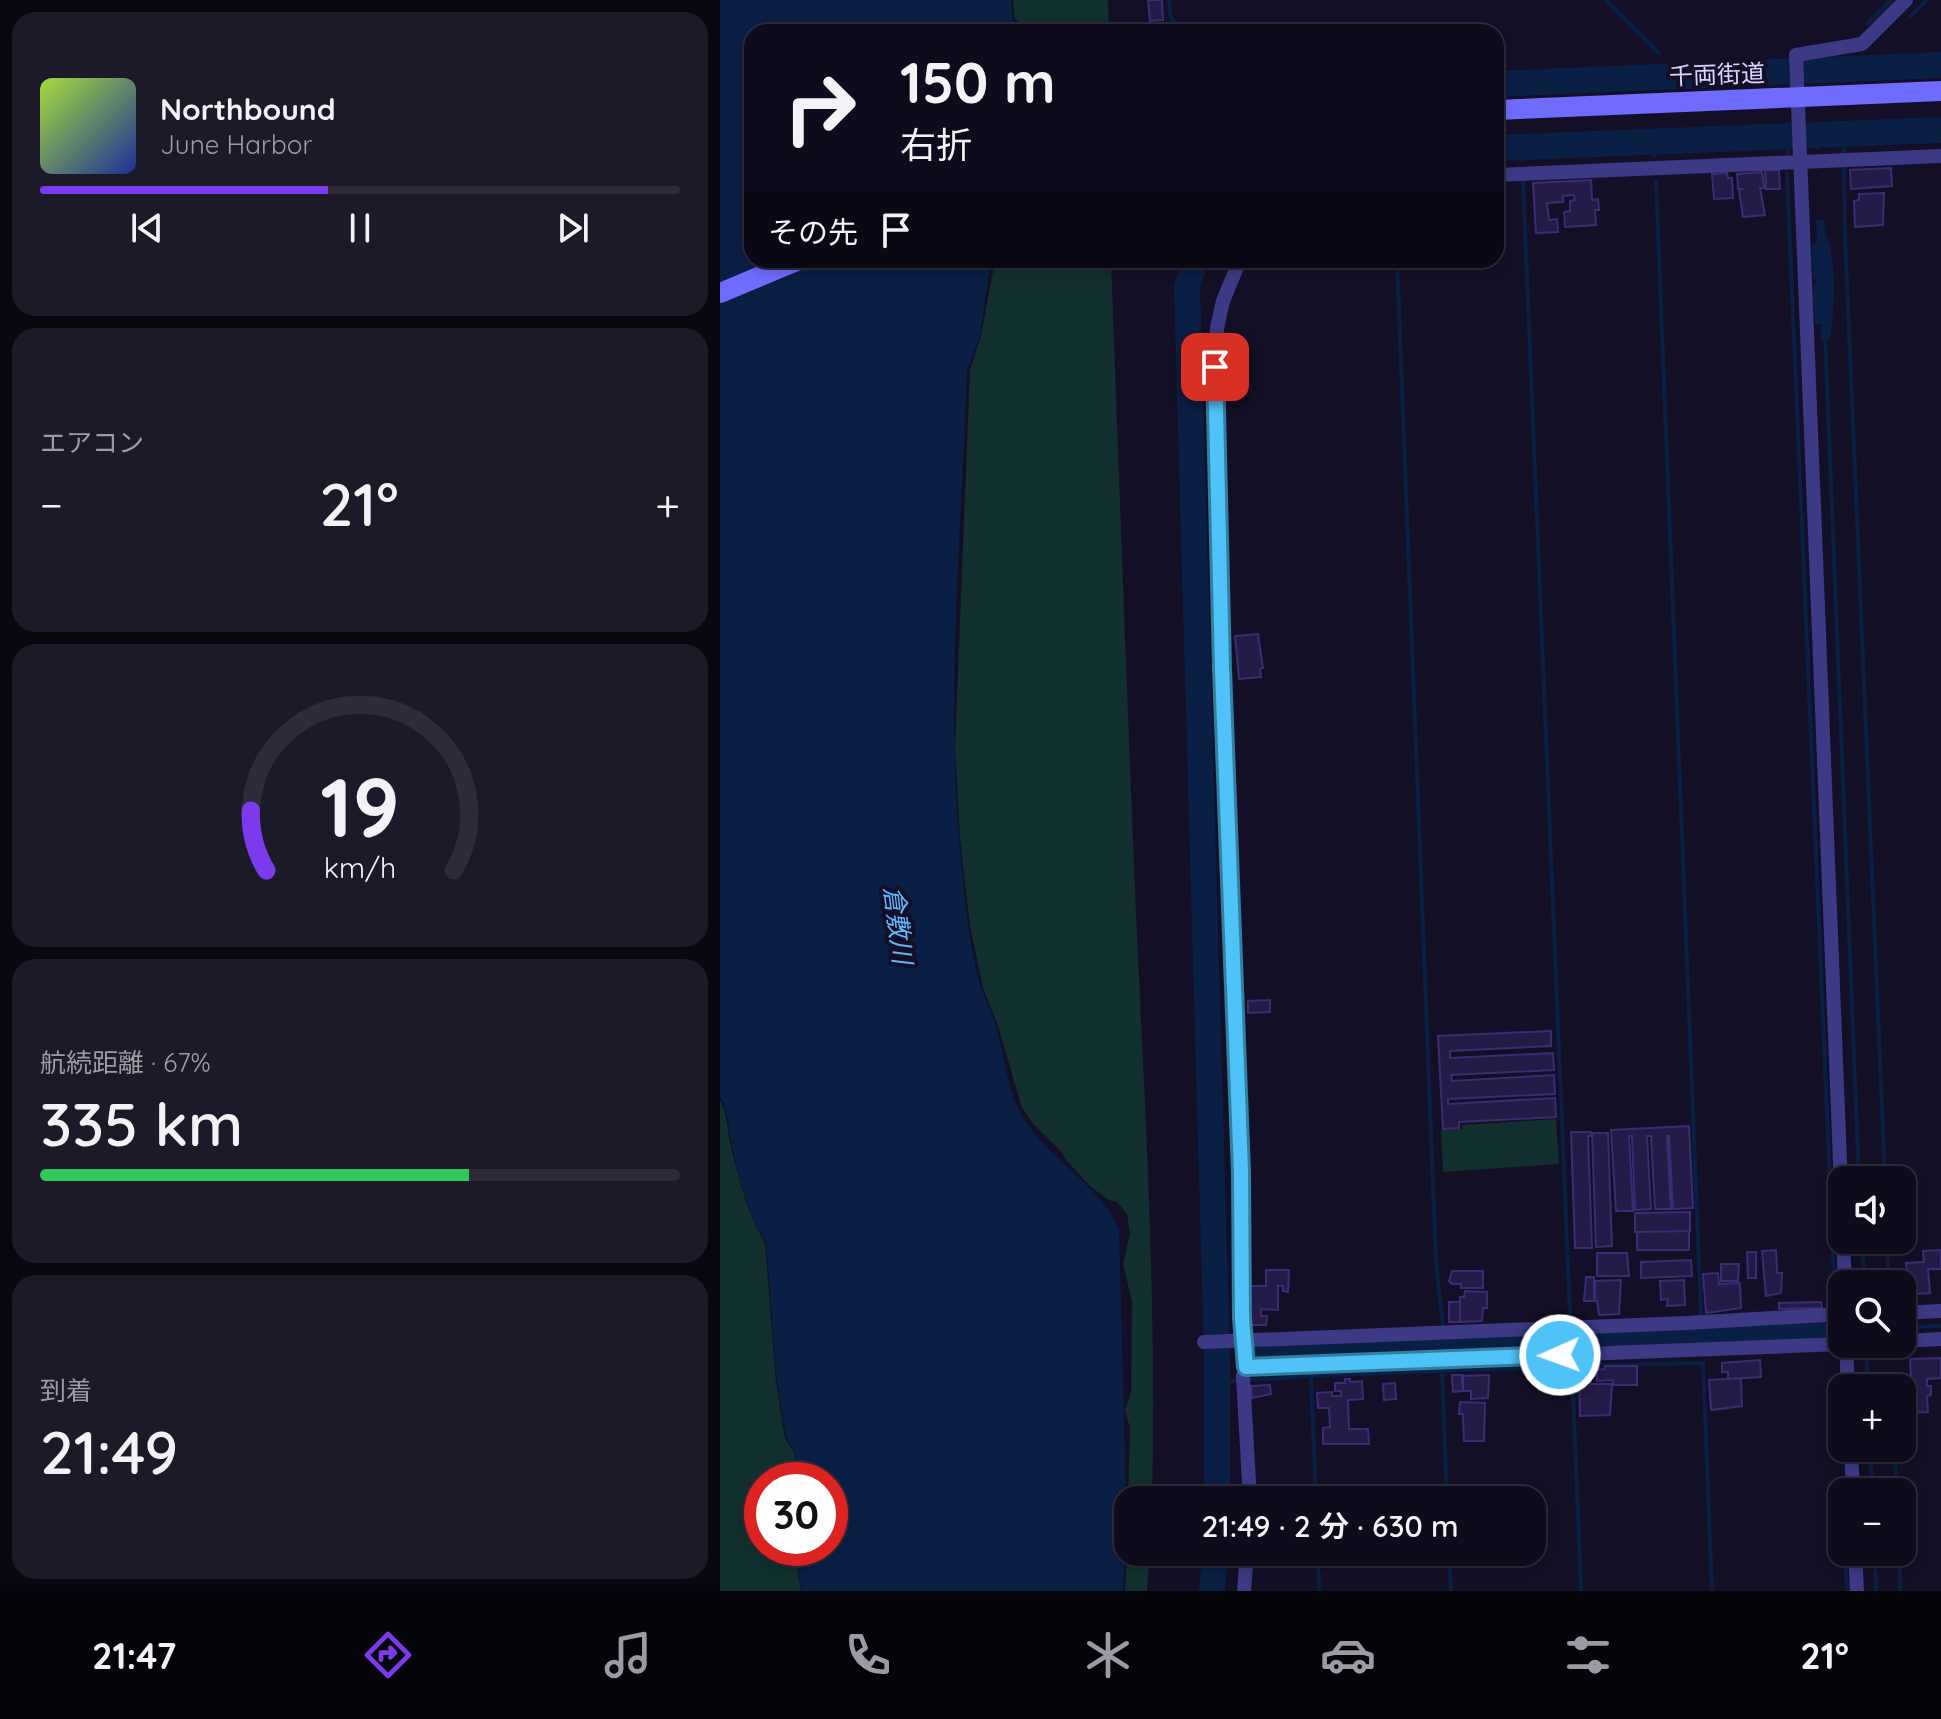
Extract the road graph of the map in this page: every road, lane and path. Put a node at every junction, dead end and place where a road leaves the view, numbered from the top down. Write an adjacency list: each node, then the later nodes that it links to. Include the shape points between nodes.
1 (1906, 0): 2 (street, via 1862,44 1796,55)
2 (1798, 90): 3 (street, 千両街道); 4 (street, 千両街道); 6 (street)
3 (1941, 91)
4 (1504, 109)
5 (1941, 156): 6 (street)
6 (1800, 159): 7 (street); 11 (street)
7 (1504, 175)
8 (780, 268): 10 (street)
9 (1237, 268): 16 (street, via 1219,315 1214,403 1241,1173)
10 (720, 293)
11 (1840, 1166)
12 (1941, 1311): 13 (street)
13 (1916, 1312)
14 (1828, 1315): 16 (street)
15 (1941, 1339): 17 (street)
16 (1237, 1340): 18 (street); 20 (street)
17 (1916, 1340)
18 (1204, 1342)
19 (1828, 1345): 20 (street)
20 (1244, 1375): 21 (street)
21 (1250, 1486)
22 (1246, 1566): 24 (street)
23 (1856, 1566): 25 (street)
24 (1244, 1591)
25 (1857, 1591)

